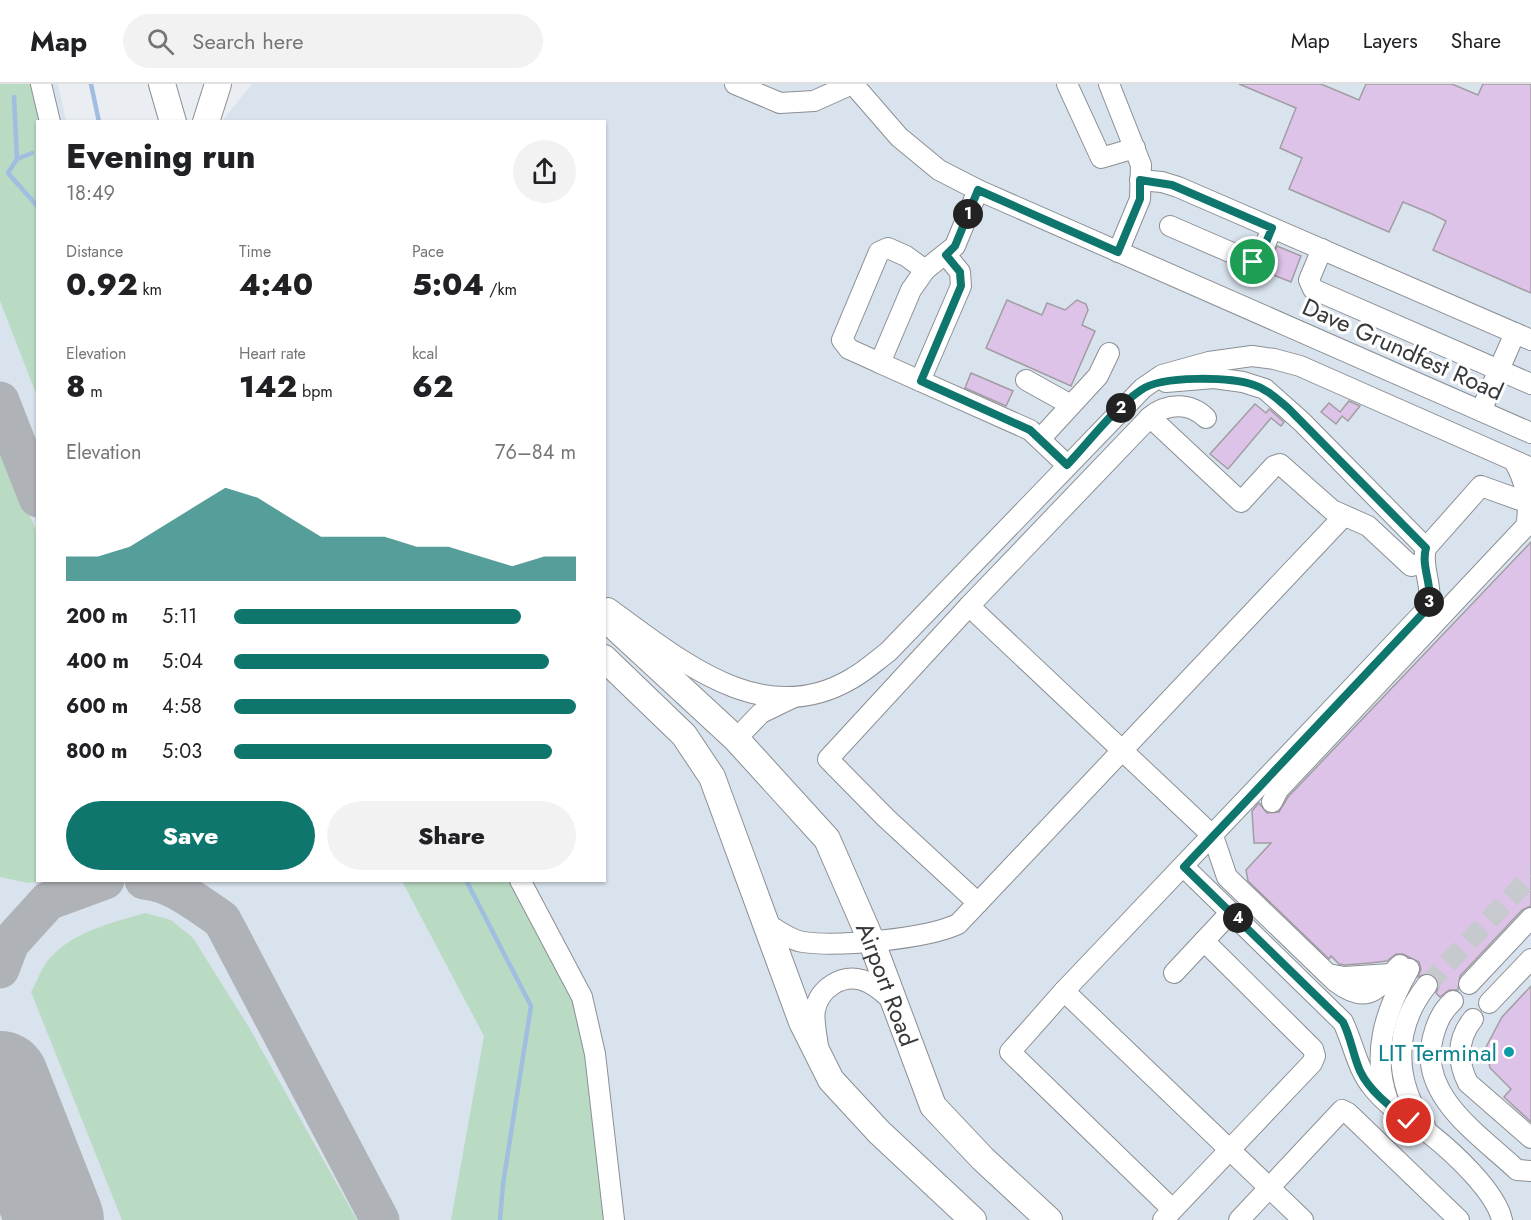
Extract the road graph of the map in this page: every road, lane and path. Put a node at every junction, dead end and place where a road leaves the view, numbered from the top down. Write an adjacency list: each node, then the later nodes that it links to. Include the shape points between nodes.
1 (41, 84): 8 (street)
2 (162, 84): 9 (main road)
3 (218, 84): 10 (main road)
4 (735, 84): 5 (street, via 780,103 814,101)
5 (853, 84): 13 (street, Dave Grundfest Road, via 899,137 939,170)
6 (1067, 84): 11 (street, via 1101,158)
7 (1109, 84): 11 (street)
8 (50, 120)
9 (172, 120)
10 (207, 120)
11 (1135, 148): 12 (street, via 1141,165)
12 (1140, 180): 15 (street, via 1172,185); 17 (street, via 1140,199)
13 (978, 190): 17 (street, Dave Grundfest Road); 18 (street, via 955,246)
14 (1170, 226): 15 (street, via 1253,262 1260,257)
15 (1272, 228): 16 (street)
16 (1322, 249): 20 (street); 23 (street, via 1309,280 1313,289)
17 (1118, 252): 29 (street, Dave Grundfest Road)
18 (946, 255): 19 (street); 25 (street, via 960,272 961,286)
19 (925, 270): 22 (street, via 911,290); 22 (street, via 888,248 879,252 842,340 849,349)
20 (1523, 337): 23 (street)
21 (1109, 353): 28 (street, via 1098,376)
22 (880, 363): 25 (street)
23 (1499, 370): 26 (street); 29 (street)
24 (1026, 380): 28 (street)
25 (921, 381): 33 (street, via 1030,430)
26 (1531, 384)
27 (1143, 388): 34 (street); 35 (street, via 1162,375 1209,362 1252,356 1274,359 1300,366); 36 (street, via 1214,378 1265,389)
28 (1071, 405): 33 (street)
29 (1482, 411): 32 (street, Dave Grundfest Road)
30 (1150, 417): 31 (street, via 1176,406 1196,410); 38 (street, via 1241,502 1280,464 1327,507); 41 (street)
31 (1206, 418)
32 (1531, 433)
33 (1040, 439): 34 (street)
34 (1067, 465): 44 (street, via 888,652 850,680)
35 (1523, 465): 37 (street)
36 (1361, 484): 38 (street, via 1362,492); 39 (street)
37 (1530, 513): 39 (street, via 1481,486); 48 (street, via 1513,543 1278,790)
38 (1347, 518): 39 (street, via 1368,526 1411,566); 46 (street)
39 (1426, 555): 49 (street, via 1431,591 1426,610)
40 (606, 606): 44 (street, via 709,678 747,692)
41 (969, 606): 46 (street); 52 (street, via 828,759)
42 (606, 619): 45 (main road, Airport Road)
43 (606, 660): 47 (main road, via 684,735)
44 (792, 698): 45 (street, via 761,714)
45 (736, 739): 47 (main road); 56 (main road, Airport Road, via 827,839)
46 (1122, 751): 49 (street); 52 (street)
47 (712, 777): 55 (main road)
48 (1272, 802)
49 (1213, 836): 50 (street); 68 (street, via 1227,877 1353,994 1374,992 1400,969 1382,1031 1379,1061)
50 (1184, 867): 53 (street); 62 (street)
51 (521, 882): 75 (street, via 582,997 595,1054)
52 (978, 903): 56 (street, via 958,924 940,933)
53 (1231, 912): 57 (street); 68 (street, via 1343,1022 1360,1071)
54 (1531, 918): 60 (street)
55 (766, 923): 56 (street, via 801,942); 67 (main road)
56 (871, 940): 64 (main road, Airport Road)
57 (1204, 941): 59 (street); 71 (street, via 1313,1049 1315,1056)
58 (1531, 959): 65 (street)
59 (1174, 973)
60 (1469, 984)
61 (1427, 985): 69 (street, via 1407,1020 1400,1054 1412,1107)
62 (1064, 991): 71 (street); 74 (street, via 1010,1052)
63 (1453, 1000): 72 (street, via 1436,1025 1429,1060 1432,1077 1455,1111 1517,1170)
64 (893, 1001): 67 (street, via 862,980 839,981 827,988 814,1012); 77 (main road, Airport Road, via 933,1106)
65 (1489, 1003)
66 (1473, 1019): 70 (street, via 1460,1046 1462,1071 1468,1083)
67 (820, 1060): 76 (main road, via 846,1098)
68 (1390, 1107): 69 (street)
69 (1430, 1134): 81 (street, via 1495,1199)
70 (1531, 1138)
71 (1229, 1150): 73 (street); 74 (street)
72 (1531, 1171)
73 (1269, 1188): 78 (street); 79 (street); 80 (street, via 1342,1110)
74 (1168, 1215)
75 (614, 1220)
76 (973, 1220)
77 (1049, 1220)
78 (1239, 1220)
79 (1303, 1220)
80 (1459, 1220)
81 (1502, 1220)

